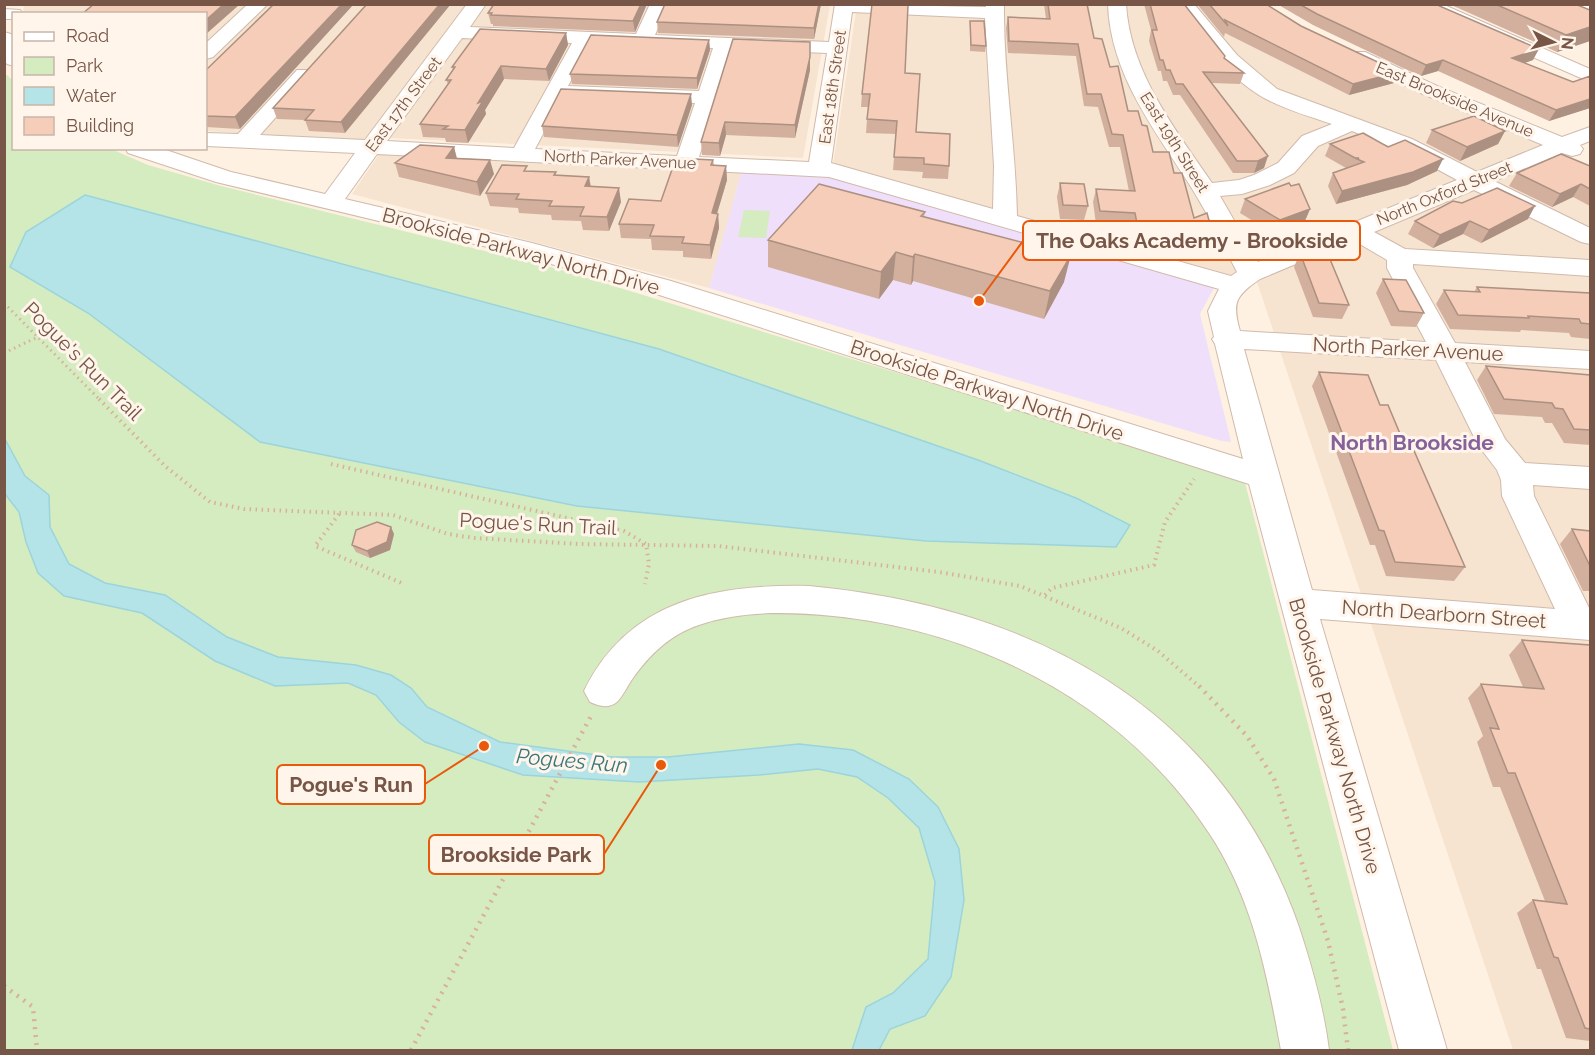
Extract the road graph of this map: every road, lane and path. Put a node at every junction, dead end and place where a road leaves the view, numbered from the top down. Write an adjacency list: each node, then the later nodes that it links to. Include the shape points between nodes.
1 (259, 4): 12 (street)
2 (477, 4): 13 (street, East 17th Street)
3 (659, 4): 16 (street)
4 (1117, 4): 38 (street, East 19th Street, via 1116,22 1128,62)
5 (1184, 4): 26 (street, via 1220,48 1262,88)
6 (1426, 4): 23 (street)
7 (1580, 4): 10 (street)
8 (844, 5): 9 (street); 18 (street, East 18th Street)
9 (995, 9): 40 (street)
10 (1590, 9)
11 (217, 23): 12 (street)
12 (237, 24): 20 (street)
13 (457, 32): 15 (street); 31 (street, East 17th Street)
14 (4, 38): 21 (street)
15 (584, 38): 16 (street); 24 (street)
16 (643, 40): 17 (street)
17 (724, 43): 18 (street); 25 (street)
18 (837, 48): 36 (street, East 18th Street)
19 (1344, 50): 30 (street, East Brookside Avenue, via 1449,99)
20 (207, 51)
21 (12, 56)
22 (314, 64): 29 (street)
23 (1590, 76)
24 (556, 92): 25 (street); 33 (street)
25 (706, 98): 35 (street)
26 (1351, 124): 37 (street, via 1459,170); 38 (street, via 1310,141 1286,168 1262,180 1242,187)
27 (1590, 133): 30 (street, North Oxford Street)
28 (207, 139): 29 (street, North Parker Avenue)
29 (244, 140): 31 (street, North Parker Avenue)
30 (1563, 145): 34 (street, East Brookside Avenue); 37 (street, North Oxford Street)
31 (371, 147): 33 (street, North Parker Avenue); 39 (street, East 17th Street)
32 (142, 150): 39 (street, Brookside Parkway North Drive, via 224,177)
33 (521, 154): 35 (street, North Parker Avenue)
34 (1590, 158)
35 (686, 163): 36 (street, North Parker Avenue)
36 (819, 169): 40 (street, North Parker Avenue)
37 (1475, 181): 41 (street, North Oxford Street); 42 (street)
38 (1205, 191): 45 (street, East 19th Street)
39 (330, 203): 52 (street, Brookside Parkway North Drive, via 523,248 653,284)
40 (1005, 220): 45 (street, North Parker Avenue)
41 (1353, 230): 43 (street); 45 (street, North Oxford Street)
42 (1590, 237)
43 (1400, 257): 44 (street); 49 (street, via 1400,268)
44 (1590, 268)
45 (1243, 279): 48 (street, via 1224,299 1221,311)
46 (4, 303): 47 (path, Pogue's Run Trail)
47 (40, 336): 50 (path); 57 (path, Pogue's Run Trail, via 165,465 210,502 244,509)
48 (1226, 339): 49 (street, North Parker Avenue); 55 (street)
49 (1446, 351): 51 (street, North Parker Avenue); 54 (street, via 1493,445)
50 (4, 353)
51 (1590, 360)
52 (1208, 460): 55 (street, Brookside Parkway North Drive); 62 (path, via 1164,522 1154,565 1052,588)
53 (332, 464): 58 (path, via 607,526)
54 (1514, 473): 56 (street); 64 (street, via 1518,496)
55 (1263, 477): 63 (street, Brookside Parkway North Drive)
56 (1590, 477)
57 (339, 514): 58 (path, Pogue's Run Trail, via 393,515 448,534 474,538); 61 (path, via 315,546)
58 (646, 544): 59 (path, Pogue's Run Trail, via 718,546); 60 (path, via 649,564)
59 (939, 572)
60 (645, 584)
61 (404, 585)
62 (1045, 595)
63 (1298, 603): 64 (street, North Dearborn Street); 70 (street, Brookside Parkway North Drive)
64 (1585, 625)
65 (598, 701): 68 (path); 69 (street, via 634,649 656,629 734,603 838,602 907,612 990,637 1031,655 1136,723 1169,753 1225,820 1269,903 1286,954)
66 (4, 986): 67 (path, via 33,1007)
67 (37, 1050)
68 (411, 1050)
69 (1305, 1050)
70 (1423, 1050)

